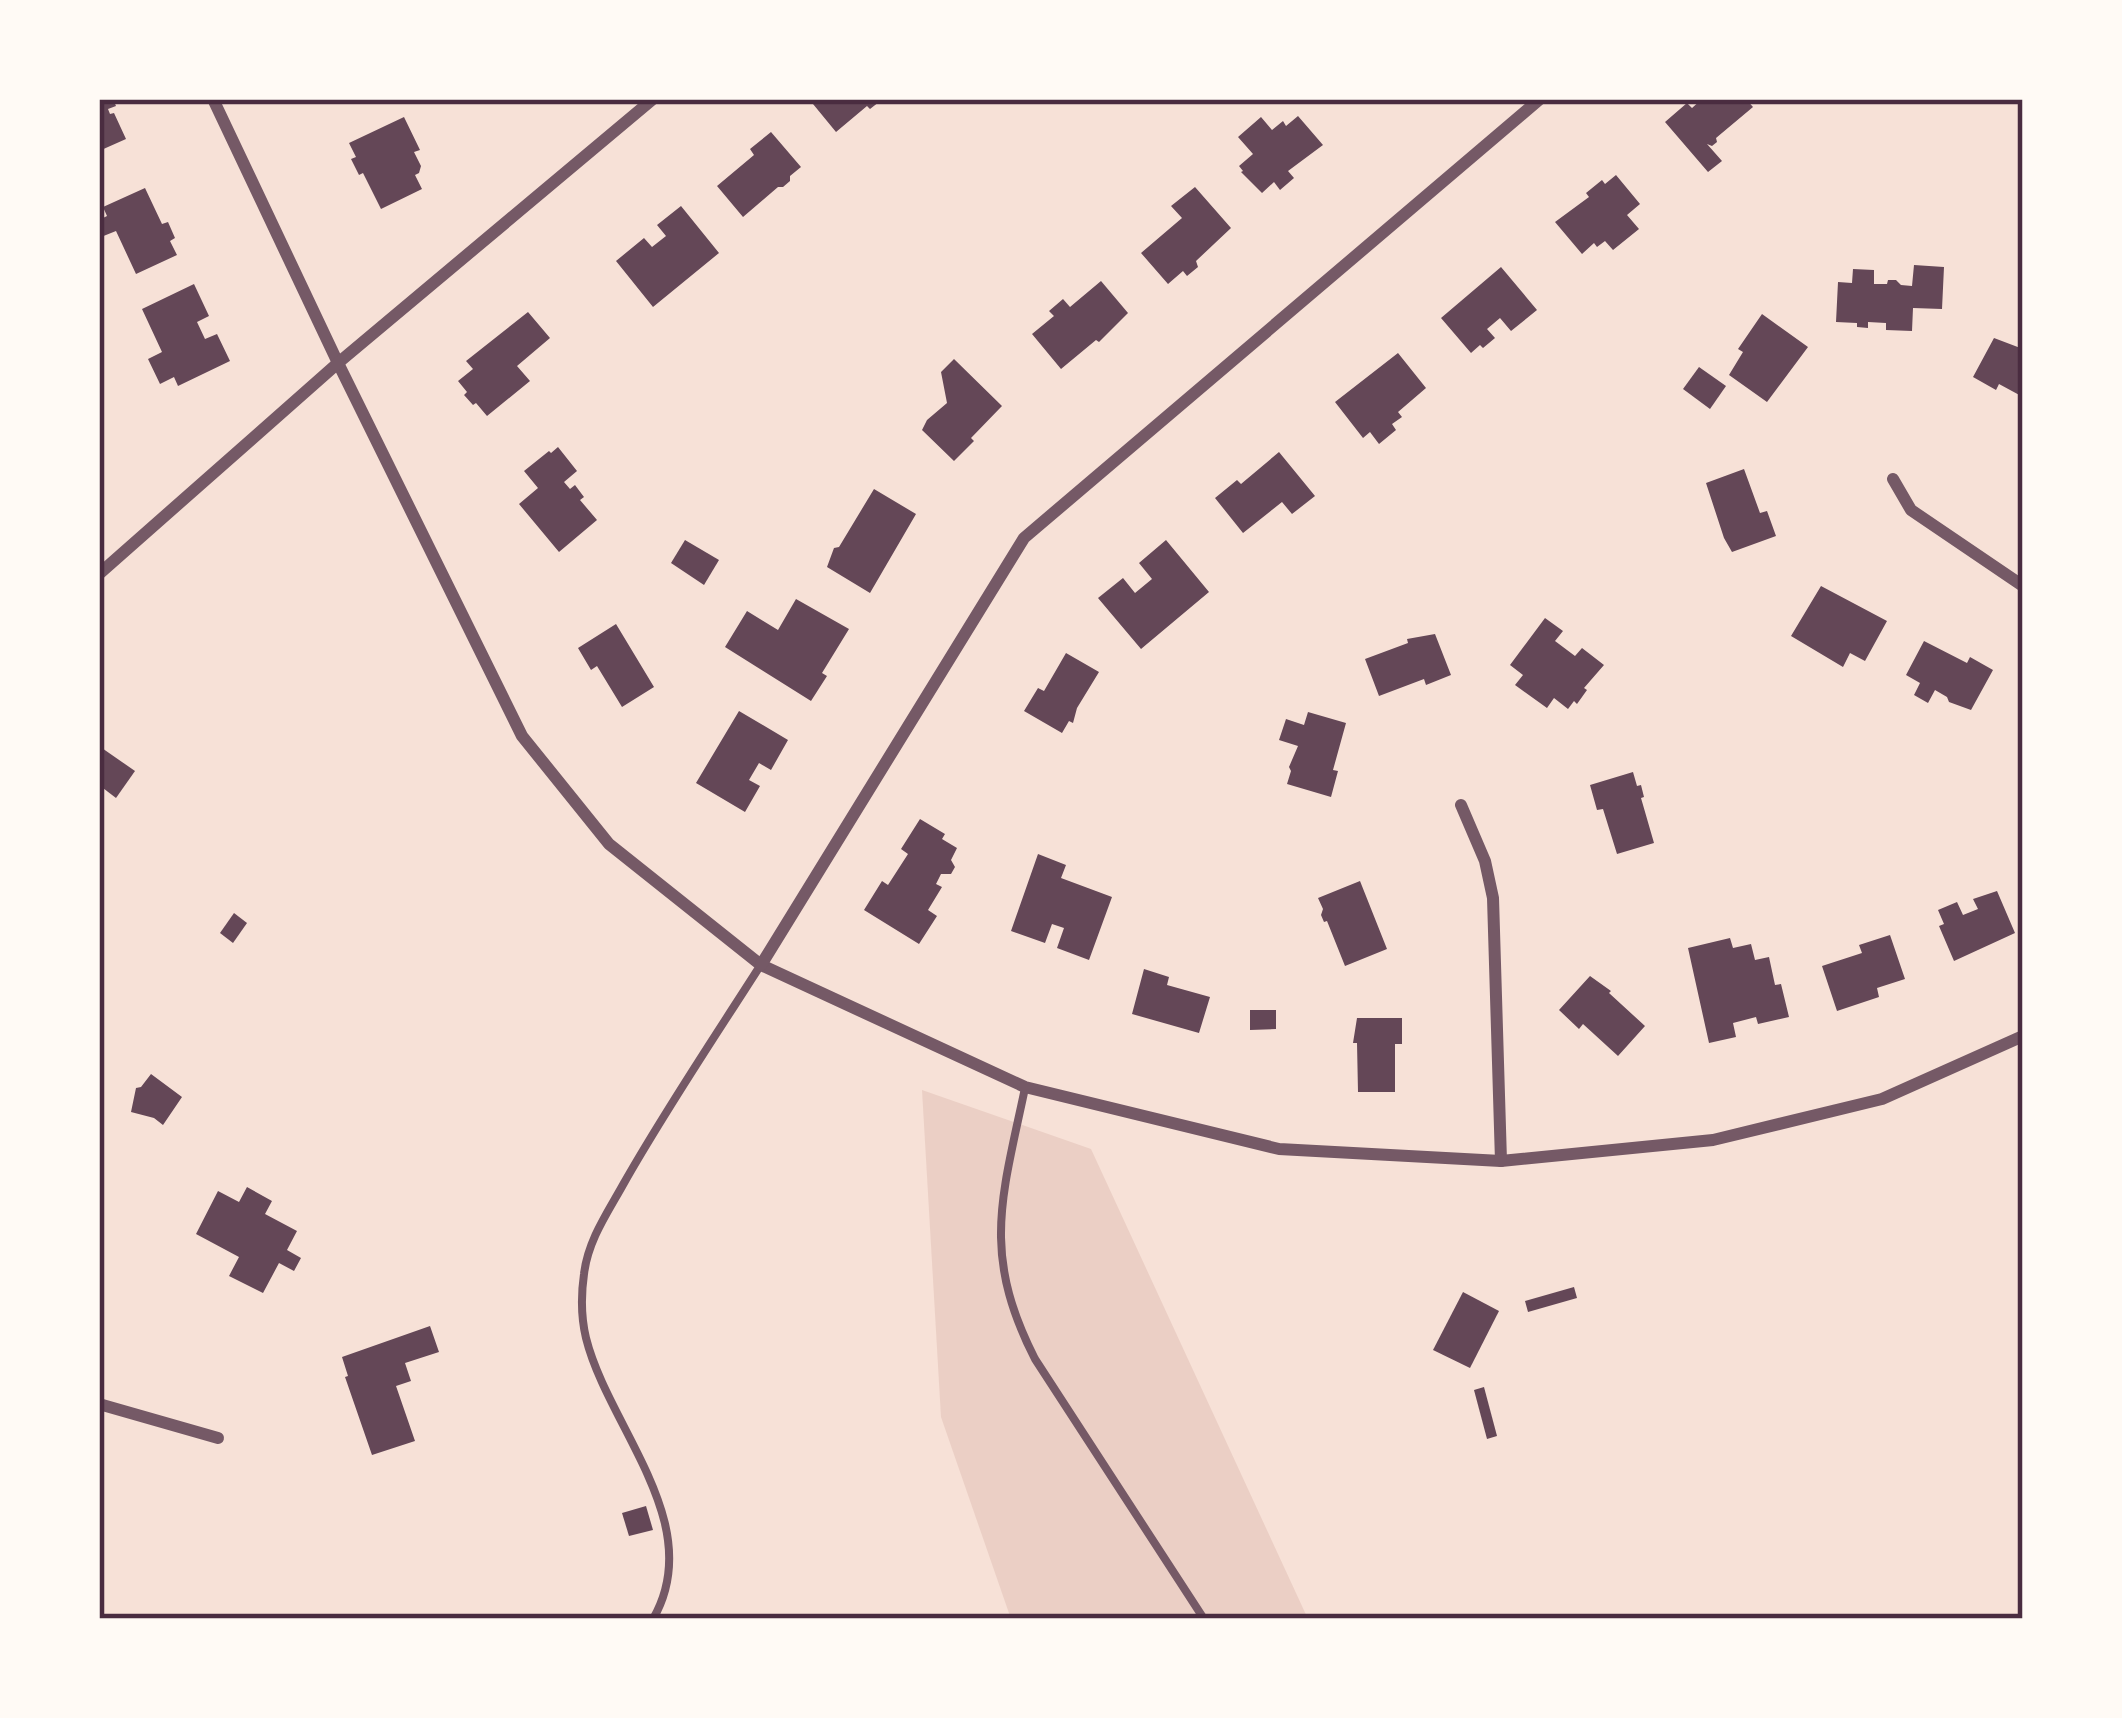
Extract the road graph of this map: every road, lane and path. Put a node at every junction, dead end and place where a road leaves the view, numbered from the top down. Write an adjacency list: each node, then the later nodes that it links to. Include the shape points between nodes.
1 (213, 99): 4 (street)
2 (653, 99): 4 (street)
3 (1540, 99): 9 (street, via 1024,538)
4 (338, 362): 6 (street); 9 (street, via 522,736 609,844)
5 (1893, 478): 7 (street, via 1911,510)
6 (99, 574)
7 (2023, 586)
8 (1461, 805): 12 (street, via 1492,898)
9 (760, 965): 11 (street); 15 (lane, via 652,1133 593,1238 584,1270 586,1336 665,1516 669,1575)
10 (2023, 1036): 12 (street, via 1882,1099 1713,1140)
11 (1025, 1087): 12 (street, via 1279,1149); 16 (lane, via 1000,1224 1017,1323)
12 (1501, 1161)
13 (99, 1404): 14 (street)
14 (218, 1438)
15 (653, 1619)
16 (1204, 1619)

